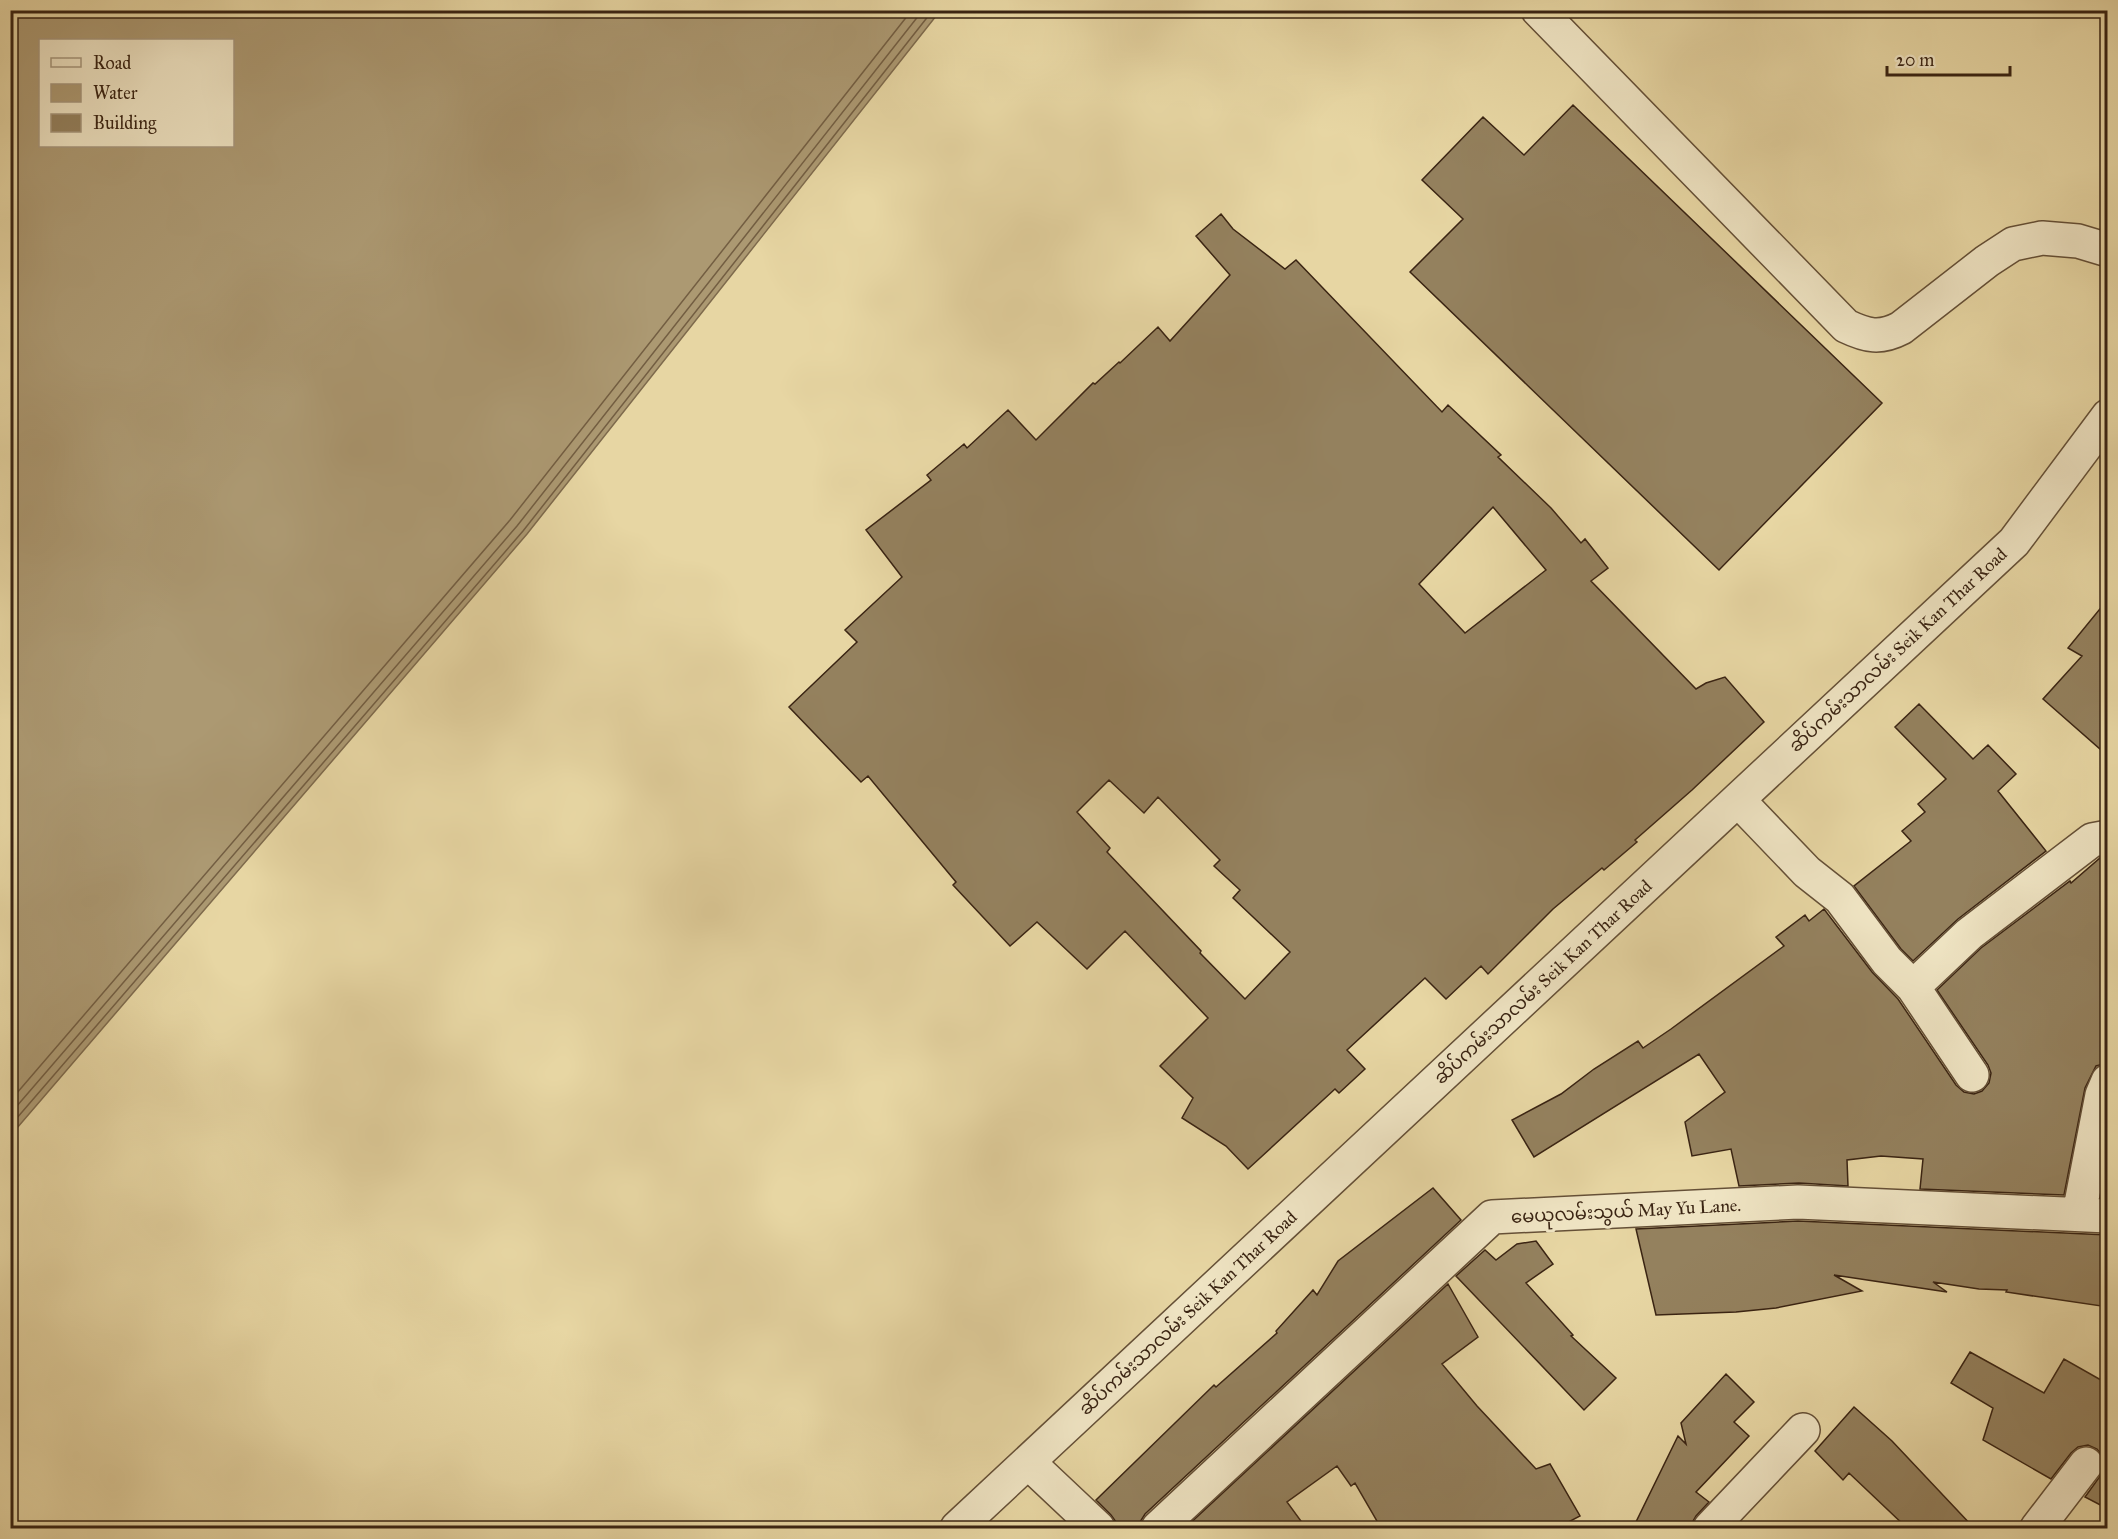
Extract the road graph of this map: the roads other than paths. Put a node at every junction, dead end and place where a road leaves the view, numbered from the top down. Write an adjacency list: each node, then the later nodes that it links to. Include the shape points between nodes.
1 (1538, 10): 2 (street, via 1846,326 1867,336 1902,328 2013,244 2042,238 2078,241)
2 (2108, 250)
3 (2108, 416): 4 (street, ဆိပ်ကမ်းသာလမ်း Seik Kan Thar Road, via 2014,542)
4 (1738, 800): 6 (street, via 1807,872 1840,898 1887,961); 11 (street, ဆိပ်ကမ်းသာလမ်း Seik Kan Thar Road)
5 (2108, 837): 6 (street, via 2092,840 1978,926)
6 (1913, 987): 7 (street)
7 (1972, 1075)
8 (2108, 1081): 9 (street, via 2102,1095)
9 (2093, 1215): 16 (street, မေယုလမ်းသွယ် May Yu Lane., via 1798,1202 1492,1217)
10 (1803, 1430): 17 (street)
11 (1028, 1462): 14 (street, ဆိပ်ကမ်းသာလမ်း Seik Kan Thar Road); 15 (street)
12 (2086, 1464): 13 (street)
13 (2045, 1526)
14 (957, 1528)
15 (1098, 1528)
16 (1158, 1528)
17 (1710, 1528)

